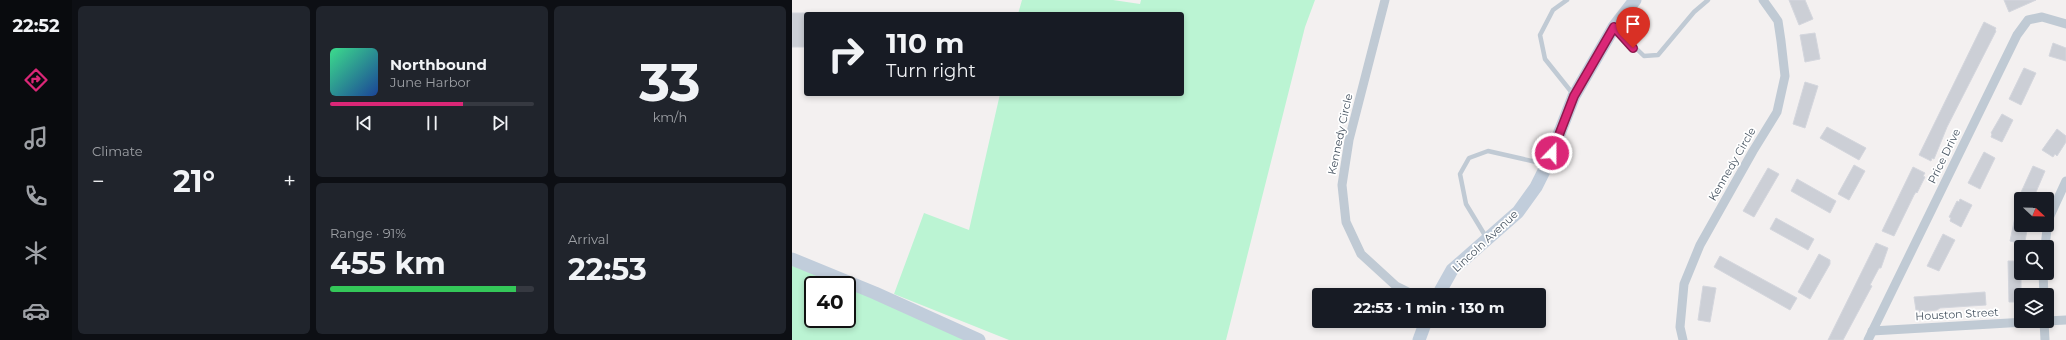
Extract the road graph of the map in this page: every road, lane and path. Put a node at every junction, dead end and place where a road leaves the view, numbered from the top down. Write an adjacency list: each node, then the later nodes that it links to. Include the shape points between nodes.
1 (1385, 0): 14 (street, Kennedy Circle, via 1349,140 1342,186 1346,222 1361,254)
2 (1566, 0): 8 (lane, via 1553,10 1540,35 1545,60)
3 (1635, 0): 7 (street, Lincoln Avenue)
4 (1708, 0): 7 (lane, via 1694,12 1658,55 1644,56)
5 (1763, 0): 24 (street, Kennedy Circle, via 1778,21 1782,41 1785,76 1777,112 1700,245 1684,284 1680,327)
6 (2066, 24): 21 (street, Price Drive, via 2042,17 2028,20 2018,35)
7 (1614, 27): 8 (street, Lincoln Avenue)
8 (1574, 96): 9 (street, Lincoln Avenue)
9 (1547, 165): 11 (street, Lincoln Avenue, via 1536,187 1518,212); 11 (lane, via 1488,151 1469,158 1460,174 1466,204)
10 (2066, 181): 12 (street, via 2048,220)
11 (1487, 238): 15 (street, Lincoln Avenue, via 1452,270)
12 (2046, 240)
13 (792, 259): 22 (street)
14 (1400, 288)
15 (1442, 288)
16 (2066, 320): 17 (street, Houston Street)
17 (2054, 321)
18 (2014, 323): 21 (street, Houston Street)
19 (1423, 328): 23 (street)
20 (2045, 328): 26 (street)
21 (1872, 331): 25 (street, Price Drive)
22 (980, 340)
23 (1419, 340)
24 (1683, 340)
25 (1868, 340)
26 (2045, 340)

